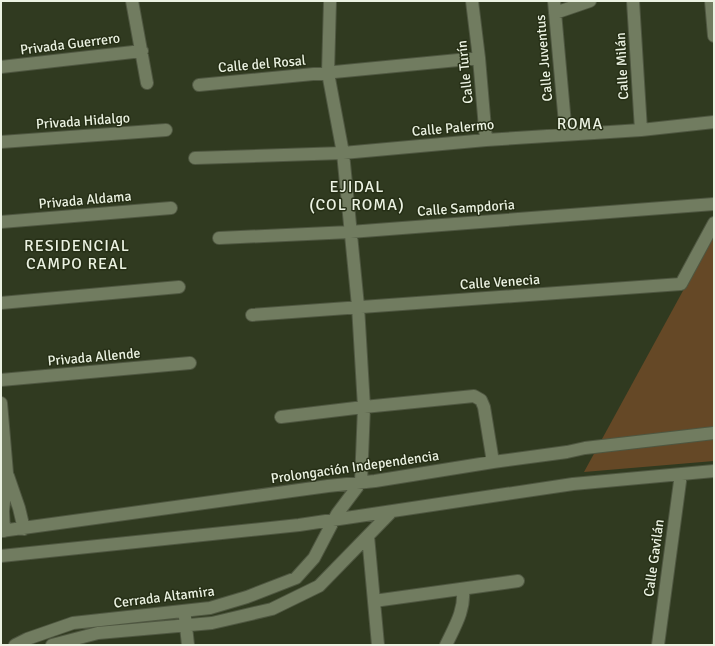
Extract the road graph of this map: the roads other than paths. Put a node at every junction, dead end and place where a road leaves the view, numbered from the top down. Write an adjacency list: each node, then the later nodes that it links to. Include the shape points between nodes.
1 (132, 1): 9 (street, Privada Guerrero)
2 (330, 1): 12 (street)
3 (472, 1): 10 (street, Calle Turín)
4 (590, 1): 7 (street)
5 (633, 1): 17 (street, Calle Milán)
6 (711, 1): 8 (street)
7 (555, 7): 18 (street, Calle Juventus)
8 (714, 36)
9 (142, 50): 11 (street, Privada Guerrero); 13 (street, Privada Guerrero)
10 (479, 58): 12 (street, Calle del Rosal); 19 (street, Calle Turín)
11 (1, 67)
12 (328, 73): 14 (street, Calle del Rosal); 21 (street)
13 (147, 83)
14 (199, 85)
15 (714, 122): 17 (street, Calle Palermo)
16 (166, 130): 20 (street, Privada Hidalgo)
17 (641, 130): 18 (street, Calle Palermo)
18 (566, 135): 19 (street, Calle Palermo)
19 (486, 140): 21 (street, Calle Palermo)
20 (1, 142)
21 (343, 153): 22 (street, Calle Palermo); 27 (street)
22 (195, 158)
23 (714, 204): 27 (street, Calle Sampdoria)
24 (172, 208): 25 (street, Privada Aldama)
25 (1, 222)
26 (714, 223): 31 (street, Calle Venecia, via 681,284)
27 (350, 232): 28 (street, Calle Sampdoria); 31 (street)
28 (219, 238)
29 (179, 287): 30 (street)
30 (1, 303)
31 (358, 306): 32 (street, Calle Venecia); 36 (street)
32 (252, 315)
33 (190, 363): 34 (street, Privada Allende)
34 (1, 380)
35 (1, 403): 41 (street)
36 (364, 407): 37 (street); 39 (street, via 474,396 484,407); 43 (street)
37 (281, 416)
38 (714, 433): 39 (street, Prolongación Independencia)
39 (493, 462): 43 (street, Prolongación Independencia)
40 (714, 471): 42 (street)
41 (7, 473): 46 (street); 47 (street)
42 (681, 474): 44 (street, via 573,484); 62 (street, Calle Gavilán)
43 (361, 482): 45 (street, Cerrada Altamira); 46 (street, Prolongación Independencia)
44 (392, 511): 45 (street); 48 (street, Cerrada Altamira)
45 (334, 520): 49 (street); 53 (street, Cerrada Altamira, via 314,558 296,578 247,597 210,608)
46 (24, 529): 47 (street, Prolongación Independencia)
47 (3, 531)
48 (368, 536): 52 (street); 55 (street, Cerrada Altamira, via 319,586 272,608 212,623)
49 (1, 556)
50 (518, 581): 51 (street)
51 (463, 589): 52 (street); 61 (street, via 460,616)
52 (374, 601): 60 (street)
53 (184, 612): 54 (street, Cerrada Altamira); 55 (street)
54 (96, 620): 56 (street); 57 (street, Cerrada Altamira, via 73,623)
55 (186, 625): 56 (street, Cerrada Altamira); 59 (street)
56 (98, 639): 58 (street, Cerrada Altamira)
57 (15, 645)
58 (52, 645)
59 (188, 645)
60 (378, 645)
61 (446, 645)
62 (658, 645)

